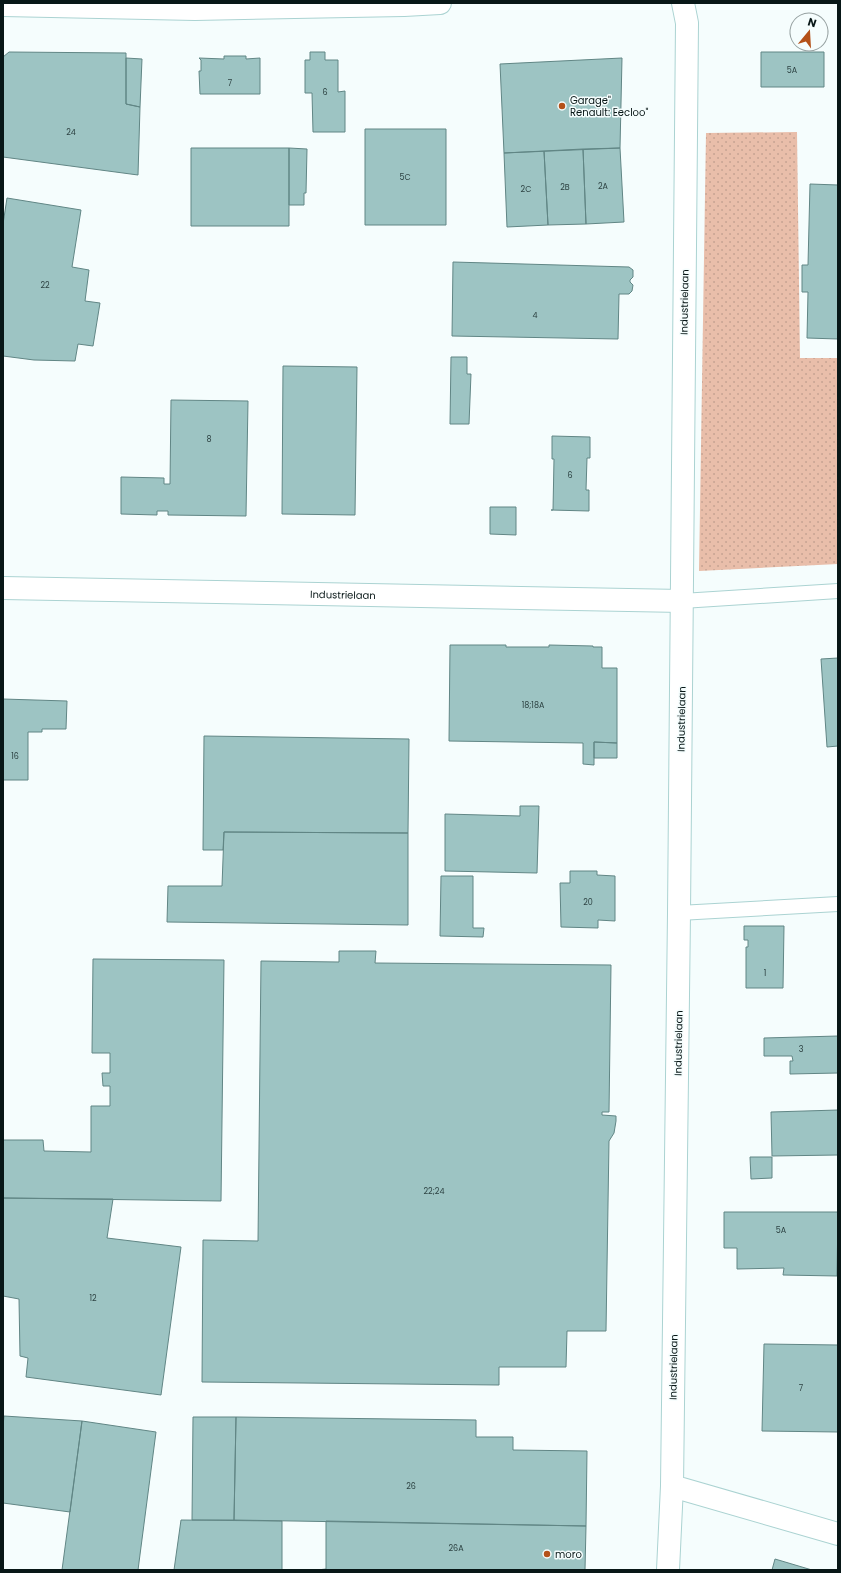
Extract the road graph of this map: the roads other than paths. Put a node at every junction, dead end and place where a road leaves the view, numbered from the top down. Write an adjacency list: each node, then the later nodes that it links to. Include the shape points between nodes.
1 (440, 3): 3 (street, via 195,9)
2 (684, 3): 6 (street, Industrielaan, via 687,23)
3 (3, 5)
4 (3, 588): 6 (street, Industrielaan)
5 (838, 591): 6 (lane)
6 (682, 601): 8 (street, Industrielaan)
7 (838, 904): 8 (lane)
8 (679, 913): 9 (street, Industrielaan)
9 (672, 1486): 10 (street); 11 (street, Industrielaan)
10 (838, 1534)
11 (668, 1570)

